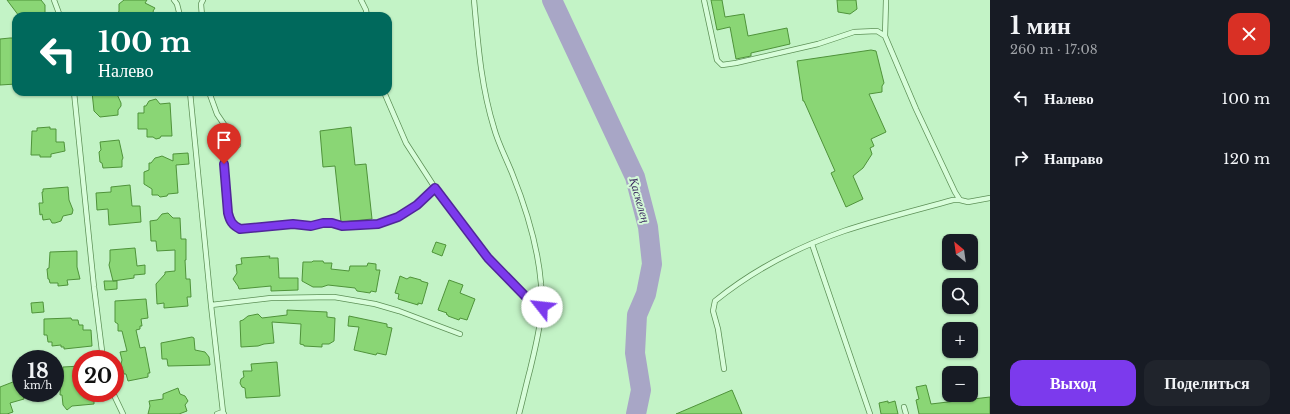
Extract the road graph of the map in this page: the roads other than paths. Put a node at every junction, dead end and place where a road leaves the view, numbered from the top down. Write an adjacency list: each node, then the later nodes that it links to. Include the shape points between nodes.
1 (54, 0): 8 (lane)
2 (174, 0): 9 (lane)
3 (203, 0): 10 (lane)
4 (361, 0): 11 (lane)
5 (474, 0): 24 (lane, via 486,98 494,130 515,182 537,252)
6 (704, 0): 12 (lane, via 717,60 722,65 818,44 854,32 877,31)
7 (886, 0): 12 (lane)
8 (58, 12)
9 (179, 12)
10 (202, 12)
11 (366, 12)
12 (885, 36): 21 (lane)
13 (74, 96): 26 (lane)
14 (190, 96): 23 (lane)
15 (210, 96): 17 (lane, via 217,114)
16 (386, 96): 19 (lane, via 406,143)
17 (228, 128): 18 (lane); 19 (lane, via 223,134 228,213 234,226 240,229 293,224 378,224 398,217 417,205)
18 (238, 145)
19 (435, 188): 24 (lane, via 488,258)
20 (990, 198): 21 (lane, via 968,202)
21 (960, 200): 22 (lane, via 843,232)
22 (812, 244): 27 (lane, via 779,259 735,285 715,301 713,311); 34 (lane)
23 (211, 305): 25 (lane, via 271,298 334,297 399,310); 30 (lane)
24 (542, 310): 33 (lane)
25 (460, 334)
26 (102, 350)
27 (724, 369)
28 (117, 402): 31 (lane)
29 (904, 407): 35 (lane)
30 (224, 413): 32 (lane)
31 (123, 414)
32 (217, 414)
33 (519, 414)
34 (870, 414)
35 (906, 414)

